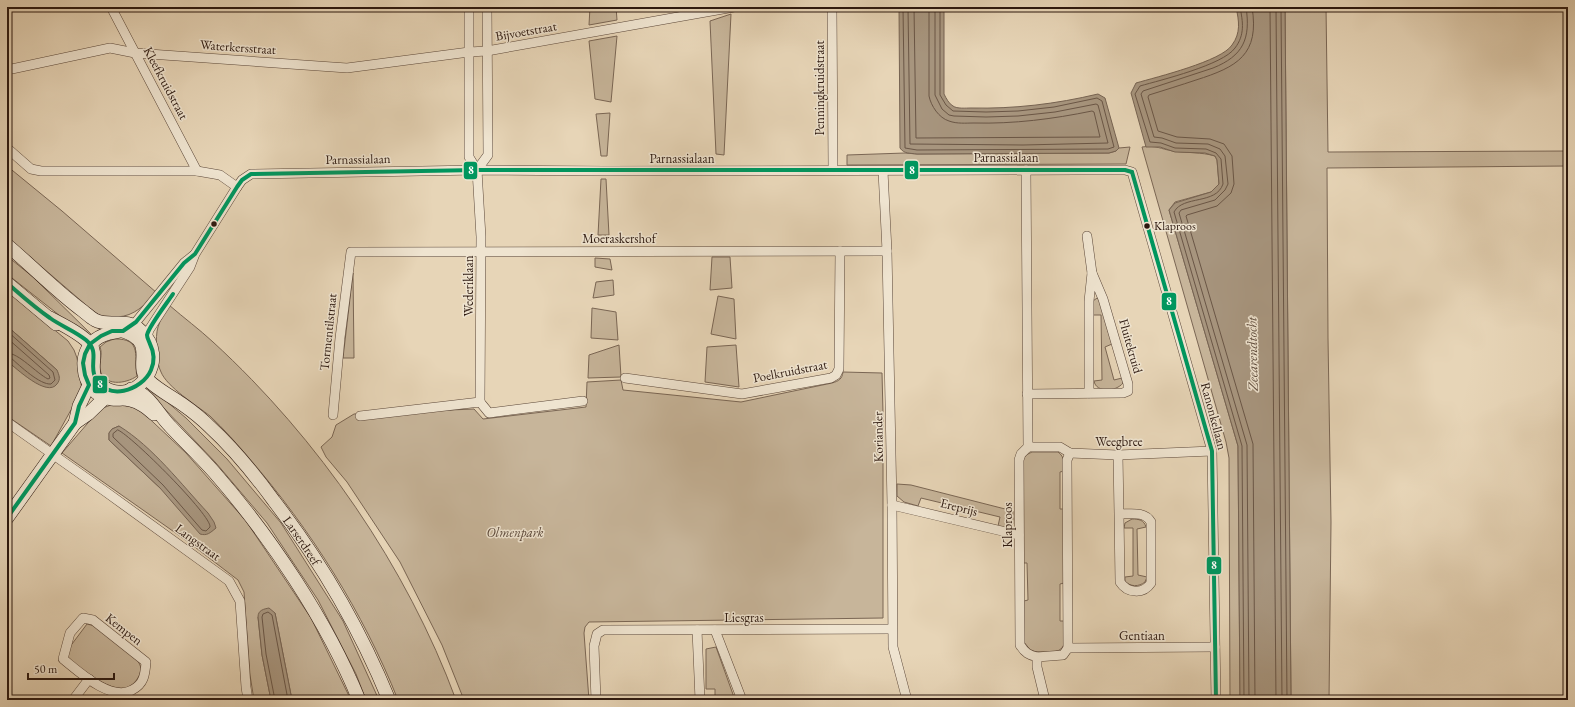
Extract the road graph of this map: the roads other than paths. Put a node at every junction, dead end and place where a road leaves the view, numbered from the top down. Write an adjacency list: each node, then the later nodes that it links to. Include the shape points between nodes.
1 (111, 7): 8 (street, Kleefkruidstraat)
2 (469, 7): 7 (street, Wederiklaan)
3 (487, 7): 6 (street)
4 (734, 7): 6 (street, Bijvoetstraat)
5 (832, 7): 12 (street, Penningkruidstraat)
6 (487, 51): 7 (street, Bijvoetstraat); 11 (street, via 488,155)
7 (469, 52): 8 (street, Waterkersstraat, via 347,68); 11 (street, Wederiklaan, via 469,157)
8 (135, 53): 9 (street, Waterkersstraat, via 110,48); 14 (street, Kleefkruidstraat)
9 (7, 70)
10 (7, 148): 14 (street, via 31,169 41,171)
11 (477, 170): 12 (street, Parnassialaan); 17 (street, Parnassialaan, via 251,174); 23 (street, Wederiklaan)
12 (833, 170): 15 (street, Parnassialaan)
13 (1026, 170): 15 (street, Parnassialaan); 16 (street, Parnassialaan); 35 (street, Klaproos)
14 (197, 171): 17 (street, via 220,175)
15 (883, 171): 21 (street, Koriander)
16 (1132, 172): 44 (street, Ranonkellaan)
17 (237, 187): 24 (street, Parnassialaan)
18 (1087, 236): 25 (street, Fluitekruid)
19 (7, 245): 27 (main road, via 70,301)
20 (840, 251): 21 (street, Moeraskershof); 23 (street, Moeraskershof); 32 (street, Poelkruidstraat, via 839,369 831,378 742,394)
21 (887, 251): 48 (street, Koriander)
22 (351, 252): 23 (street, Moeraskershof); 39 (street, Tormentilstraat)
23 (481, 252): 37 (street, Wederiklaan)
24 (195, 254): 28 (street, Parnassialaan, via 184,263 136,322); 29 (street, Parnassialaan, via 190,267)
25 (1092, 273): 36 (street, Fluitekruid, via 1089,301); 36 (street, Fluitekruid, via 1103,299 1128,390 1123,393)
26 (7, 283): 30 (main road)
27 (108, 328): 28 (main road, via 120,322); 30 (main road)
28 (128, 328): 29 (main road, via 140,330); 31 (main road, via 142,346 142,369)
29 (147, 337): 31 (main road, via 153,349 153,363)
30 (88, 349): 33 (main road, via 84,368); 34 (main road, via 94,355 94,375 100,384)
31 (149, 374): 34 (main road); 62 (main road, Larserdreef, via 161,391 182,404 211,428 250,469 292,525 338,594)
32 (624, 378)
33 (89, 385): 34 (main road); 42 (main road, via 79,406)
34 (118, 394): 42 (main road); 61 (main road, via 138,391 146,397 214,472 304,594 337,653)
35 (1027, 394): 36 (street, Fluitekruid); 43 (street, Klaproos)
36 (1089, 394)
37 (480, 402): 38 (street, via 490,413); 40 (street)
38 (583, 402)
39 (333, 415)
40 (360, 416)
41 (7, 422): 46 (street, Langstraat)
42 (75, 423): 46 (main road)
43 (1028, 447): 45 (street, Weegbree, via 1060,447); 51 (street, Klaproos, via 1019,460)
44 (1212, 451): 47 (street, Weegbree); 55 (street, Ranonkellaan)
45 (1070, 453): 47 (street, Weegbree); 56 (street, via 1067,460)
46 (52, 454): 50 (main road); 60 (street, Langstraat, via 229,581 240,600)
47 (1118, 455): 49 (street)
48 (892, 505): 51 (street, Ereprijs); 52 (street, Koriander)
49 (1119, 514): 49 (street, via 1120,582 1128,590 1143,590 1151,583 1151,522 1142,514)
50 (7, 518)
51 (1019, 535): 57 (street, Klaproos, via 1020,645 1028,655)
52 (892, 629): 54 (street, Liesgras); 66 (street, Koriander, via 893,647)
53 (697, 630): 54 (street, Liesgras); 63 (street, Liesgras, via 603,630 597,634 594,646); 64 (street)
54 (715, 630): 65 (street)
55 (1215, 647): 56 (street, Gentiaan); 68 (street, Ranonkellaan)
56 (1068, 648): 57 (street, via 1063,655)
57 (1037, 657): 67 (street)
58 (89, 679): 58 (street, Kempen, via 102,688 119,693 129,692 140,686 145,676 146,662 93,620 83,618 70,633 63,659); 59 (street)
59 (73, 700)
60 (248, 700)
61 (359, 700)
62 (389, 700)
63 (596, 700)
64 (700, 700)
65 (742, 700)
66 (907, 700)
67 (1045, 700)
68 (1216, 700)

